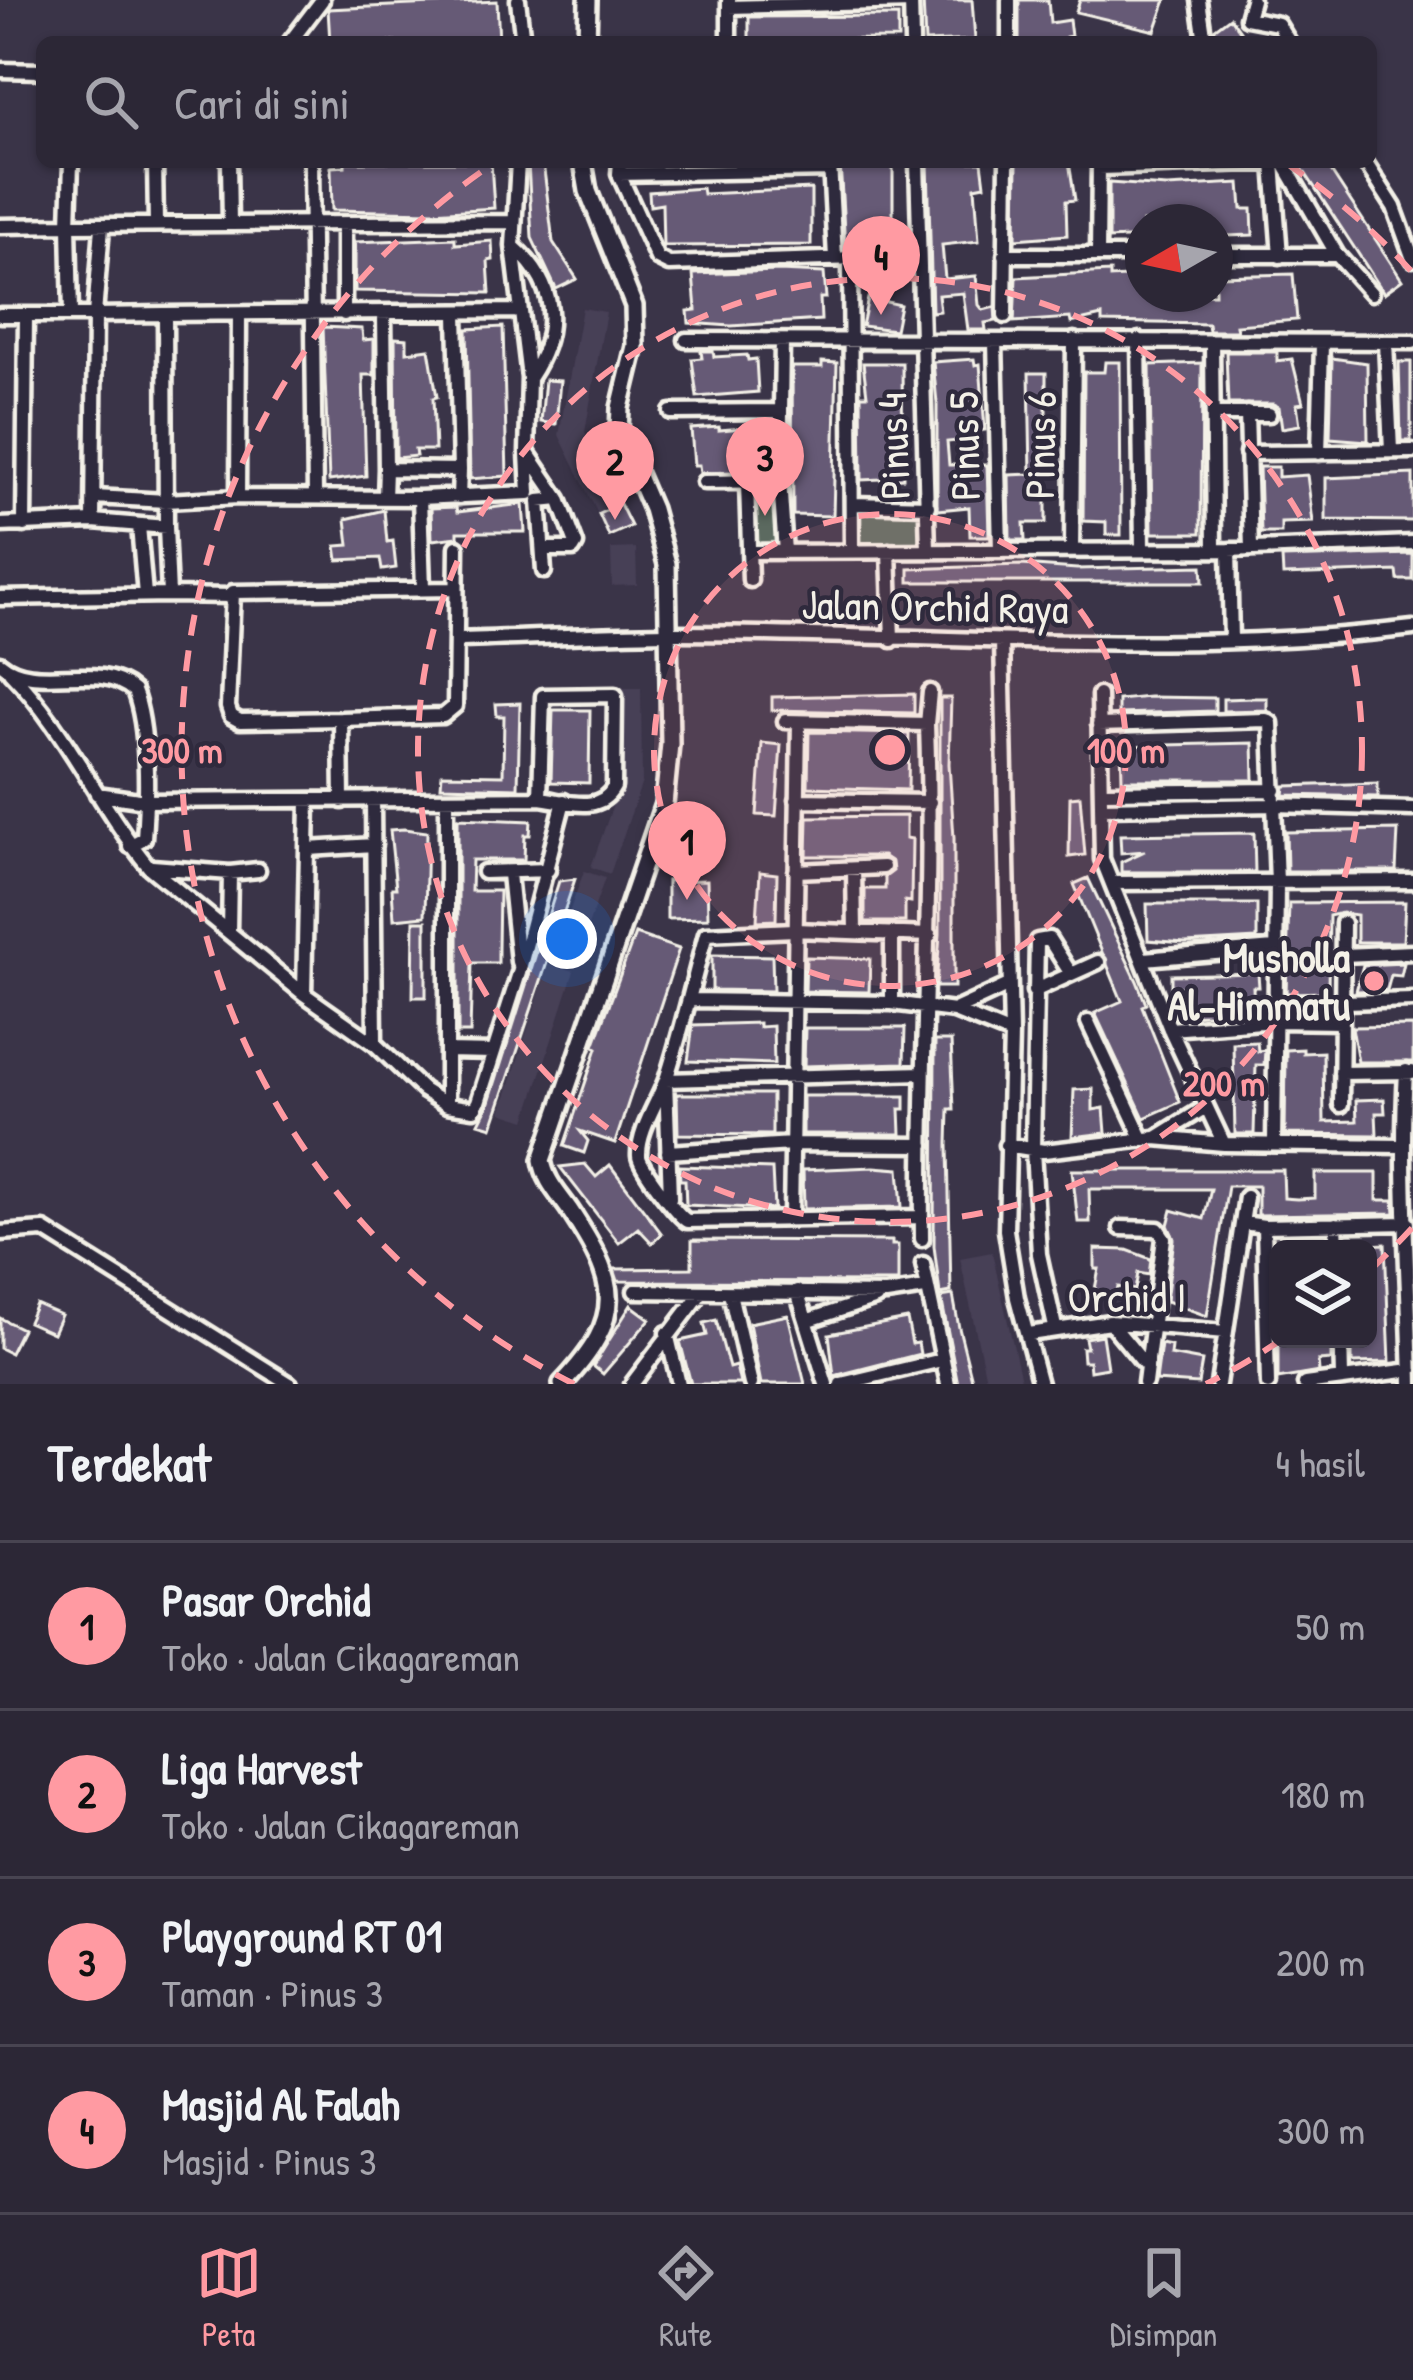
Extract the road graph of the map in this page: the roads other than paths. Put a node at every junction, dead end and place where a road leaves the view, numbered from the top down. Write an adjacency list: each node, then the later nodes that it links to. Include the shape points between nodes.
1 (322, 0): 9 (street)
2 (518, 0): 12 (street)
3 (588, 0): 13 (street)
4 (1009, 0): 16 (street)
5 (1199, 0): 17 (street)
6 (1252, 0): 18 (street, via 1247,18 1278,24)
7 (911, 1): 8 (street); 15 (street)
8 (729, 4): 14 (street)
9 (304, 25): 10 (street); 11 (street)
10 (295, 36)
11 (306, 36)
12 (522, 36)
13 (587, 36)
14 (729, 36)
15 (912, 36)
16 (1009, 36)
17 (1204, 36)
18 (1285, 36)
19 (0, 70): 20 (street)
20 (36, 71)
21 (71, 168): 39 (street)
22 (154, 168): 37 (street)
23 (229, 168): 38 (street)
24 (311, 168): 36 (street)
25 (518, 168): 35 (street)
26 (584, 168): 132 (street, via 634,306 620,432 661,536)
27 (619, 168): 52 (street, via 664,262)
28 (830, 168): 52 (street)
29 (917, 168): 49 (street, Pinus 4)
30 (1007, 168): 44 (street)
31 (1099, 168): 45 (street)
32 (1273, 168): 50 (street)
33 (1286, 168): 48 (street)
34 (1369, 168): 53 (street)
35 (514, 221): 41 (street); 43 (street)
36 (314, 223): 38 (street); 41 (street); 63 (street)
37 (156, 224): 38 (street); 42 (street)
38 (230, 224)
39 (69, 225): 40 (street); 42 (street); 61 (street)
40 (0, 226)
41 (344, 226): 57 (street)
42 (102, 227): 62 (street)
43 (513, 246): 55 (street); 78 (street, via 542,278 550,313 544,356)
44 (1005, 255): 45 (street); 66 (street)
45 (1098, 255): 46 (street)
46 (1125, 255)
47 (1233, 255): 50 (street)
48 (1337, 255): 50 (street); 54 (street)
49 (918, 256): 51 (street); 69 (street, Pinus 4)
50 (1280, 256)
51 (850, 258): 52 (street); 68 (street)
52 (835, 259)
53 (1413, 260)
54 (1372, 293)
55 (519, 311): 59 (street); 78 (street)
56 (165, 314): 62 (street); 65 (street); 102 (street)
57 (344, 314): 58 (street); 63 (street)
58 (384, 314): 59 (street); 89 (street)
59 (456, 314): 90 (street)
60 (0, 315): 64 (street)
61 (71, 315): 62 (street); 64 (street)
62 (95, 315): 95 (street)
63 (314, 315): 65 (street); 94 (street)
64 (26, 316): 107 (street)
65 (238, 316): 96 (street)
66 (1005, 316)
67 (686, 340): 72 (street)
68 (853, 340): 69 (street); 72 (street); 103 (street)
69 (923, 340): 73 (street); 104 (street, Pinus 4)
70 (1073, 340): 71 (street); 73 (street); 119 (street, Pinus 6)
71 (1139, 340): 76 (street); 112 (street)
72 (782, 341): 79 (street)
73 (995, 341): 118 (street, Pinus 5)
74 (1386, 342): 75 (street); 77 (street); 84 (street)
75 (1413, 342)
76 (1212, 343): 77 (street); 82 (street)
77 (1322, 344): 88 (street)
78 (529, 378): 86 (street)
79 (780, 411): 80 (street); 91 (street)
80 (671, 412)
81 (1247, 413): 82 (street); 83 (street); 87 (street)
82 (1213, 414): 115 (street)
83 (1269, 414)
84 (1391, 451): 85 (street); 88 (street)
85 (1413, 451)
86 (527, 452): 98 (street); 101 (street)
87 (1247, 453): 88 (street); 116 (street)
88 (1319, 453)
89 (386, 469): 90 (street); 99 (street)
90 (460, 470): 97 (street)
91 (780, 481): 93 (street); 122 (street)
92 (704, 482): 93 (street)
93 (747, 482): 121 (street)
94 (315, 495): 96 (street); 99 (street)
95 (95, 496): 102 (street); 105 (street)
96 (238, 497): 102 (street)
97 (459, 497): 98 (street); 100 (street)
98 (534, 497): 101 (street); 113 (street)
99 (385, 498): 100 (street)
100 (420, 498): 125 (street)
101 (559, 499): 113 (street, via 576,544)
102 (166, 501): 109 (street)
103 (854, 504): 104 (street); 114 (street)
104 (928, 506): 117 (street, Pinus 4)
105 (93, 521): 107 (street); 108 (street)
106 (0, 525): 107 (street)
107 (24, 525)
108 (140, 526): 109 (street); 127 (street)
109 (166, 527): 128 (street)
110 (1413, 543): 116 (street)
111 (457, 548): 126 (street)
112 (1142, 548): 115 (street); 119 (street)
113 (543, 549): 123 (street)
114 (852, 549): 120 (street); 122 (street)
115 (1221, 549): 116 (street); 135 (street)
116 (1251, 549)
117 (928, 550): 118 (street); 120 (street)
118 (1000, 550): 119 (street)
119 (1072, 550)
120 (889, 551): 134 (street)
121 (750, 552): 122 (street); 124 (street)
122 (785, 552)
123 (544, 571)
124 (750, 580)
125 (423, 588): 126 (street); 129 (street)
126 (455, 589): 133 (street)
127 (145, 595): 128 (street); 130 (street)
128 (169, 595): 129 (street)
129 (231, 596): 140 (street, via 231,716)
130 (0, 598)
131 (1413, 628): 135 (street, Jalan Orchid Raya)
132 (668, 633): 133 (street, Jalan Orchid Raya); 134 (street, Jalan Orchid Raya); 254 (street, via 664,804 542,1160 545,1177 599,1255 610,1299 608,1319)
133 (456, 640): 140 (street, via 449,714)
134 (892, 640): 136 (street, Jalan Orchid Raya)
135 (1231, 640): 136 (street, Jalan Orchid Raya)
136 (1002, 641): 185 (street)
137 (5, 668): 144 (street, via 63,735); 150 (street, via 130,688 139,705)
138 (930, 692): 141 (street)
139 (1100, 695): 142 (street)
140 (341, 719): 152 (street)
141 (927, 724): 149 (street, via 792,722); 154 (street)
142 (1099, 725): 143 (street); 145 (street, via 1266,720)
143 (1104, 793): 145 (street); 155 (street)
144 (97, 794): 150 (street); 158 (street)
145 (1275, 797): 155 (street); 156 (street); 171 (street)
146 (373, 799): 147 (street); 152 (street); 157 (street)
147 (448, 799): 148 (street); 202 (street)
148 (540, 799): 153 (street); 153 (street, via 543,696 611,693 614,787 594,805)
149 (797, 800): 154 (street); 165 (street)
150 (146, 801): 151 (street); 158 (street, via 144,838)
151 (308, 801): 152 (street); 159 (street)
152 (342, 801)
153 (564, 801): 164 (street)
154 (930, 802): 177 (street)
155 (1102, 808): 170 (street, via 1099,841)
156 (1413, 809)
157 (374, 845): 159 (street); 201 (street)
158 (130, 846): 160 (street)
159 (308, 849): 187 (street)
160 (149, 867): 167 (street); 174 (street)
161 (883, 867): 162 (street)
162 (854, 869): 165 (street); 175 (street)
163 (258, 870): 167 (street)
164 (548, 870): 168 (street); 183 (street)
165 (796, 871): 173 (street)
166 (484, 872): 168 (street)
167 (230, 874): 174 (street)
168 (509, 874): 183 (street)
169 (1413, 881): 171 (street)
170 (1113, 883): 171 (street); 181 (street)
171 (1277, 883): 178 (street)
172 (1343, 923): 180 (street)
173 (795, 930): 175 (street); 188 (street, via 706,934); 192 (street)
174 (229, 931): 187 (street)
175 (855, 932): 176 (street)
176 (892, 933): 177 (street); 190 (street)
177 (930, 934): 194 (street)
178 (1274, 948): 181 (street); 193 (street)
179 (1413, 952): 180 (street)
180 (1342, 955): 191 (street)
181 (1144, 958): 199 (street)
182 (1098, 962): 184 (street)
183 (519, 973): 203 (street)
184 (1071, 974): 186 (street); 186 (street, via 1040,939)
185 (1004, 988): 195 (street); 200 (street)
186 (1034, 991): 219 (street)
187 (304, 994): 201 (street)
188 (689, 1000): 192 (street); 208 (street)
189 (1413, 1000): 191 (street)
190 (892, 1003): 192 (street); 194 (street)
191 (1342, 1003): 193 (street); 198 (street)
192 (796, 1004): 207 (street)
193 (1276, 1004): 196 (street)
194 (923, 1009): 195 (street); 205 (street)
195 (960, 1011): 200 (street)
196 (1275, 1021): 198 (street); 199 (street); 216 (street)
197 (1088, 1022): 212 (street)
198 (1342, 1022): 206 (street)
199 (1171, 1029): 211 (street)
200 (1005, 1031): 214 (street)
201 (374, 1044): 209 (street)
202 (447, 1051): 203 (street); 209 (street)
203 (493, 1052): 209 (street, via 474,1109)
204 (1410, 1071): 206 (street); 218 (street)
205 (923, 1073): 207 (street); 217 (street)
206 (1342, 1073): 210 (street)
207 (794, 1076): 208 (street); 213 (street)
208 (666, 1080): 220 (street); 222 (street, via 639,1160)
209 (447, 1105)
210 (1341, 1105)
211 (1206, 1106): 212 (street); 215 (street)
212 (1149, 1139): 215 (street); 219 (street)
213 (792, 1144): 217 (street); 220 (street); 223 (street)
214 (1006, 1144): 219 (street); 246 (street, via 1006,1230)
215 (1224, 1144): 216 (street)
216 (1274, 1144): 218 (street)
217 (923, 1145): 224 (street)
218 (1402, 1146): 226 (street)
219 (1033, 1150): 243 (street, via 1039,1254)
220 (668, 1151): 222 (street)
221 (1246, 1197): 225 (street)
222 (670, 1199): 223 (street, via 677,1216 695,1223)
223 (791, 1216): 224 (street)
224 (922, 1217): 231 (street)
225 (1243, 1223): 228 (street); 244 (street)
226 (1408, 1223): 227 (street); 251 (street)
227 (1336, 1224): 228 (street); 232 (street)
228 (1264, 1226): 263 (street)
229 (1120, 1228): 242 (street, via 1162,1232)
230 (0, 1233): 253 (street, via 44,1230)
231 (922, 1239)
232 (1337, 1240)
233 (922, 1264): 234 (street)
234 (925, 1288): 239 (street); 248 (street)
235 (635, 1291): 237 (street)
236 (797, 1292): 238 (street); 239 (street); 240 (street)
237 (701, 1293): 238 (street); 245 (street)
238 (730, 1293): 257 (street)
239 (886, 1294): 240 (street)
240 (809, 1320): 258 (street)
241 (1110, 1322): 242 (street, Orchid I); 243 (street, Orchid I); 249 (street)
242 (1153, 1324): 244 (street, Orchid I); 249 (street)
243 (1055, 1328): 246 (street, Orchid I)
244 (1225, 1332): 262 (street)
245 (667, 1334): 255 (street); 256 (street)
246 (1029, 1334): 261 (street)
247 (1341, 1348): 250 (street)
248 (943, 1360): 259 (street); 260 (street)
249 (1148, 1367): 252 (street)
250 (1342, 1377): 251 (street); 264 (street)
251 (1411, 1377)
252 (1145, 1383)
253 (290, 1384)
254 (562, 1384)
255 (632, 1384)
256 (680, 1384)
257 (751, 1384)
258 (826, 1384)
259 (841, 1384)
260 (948, 1384)
261 (1040, 1384)
262 (1219, 1384)
263 (1268, 1384)
264 (1305, 1384)

